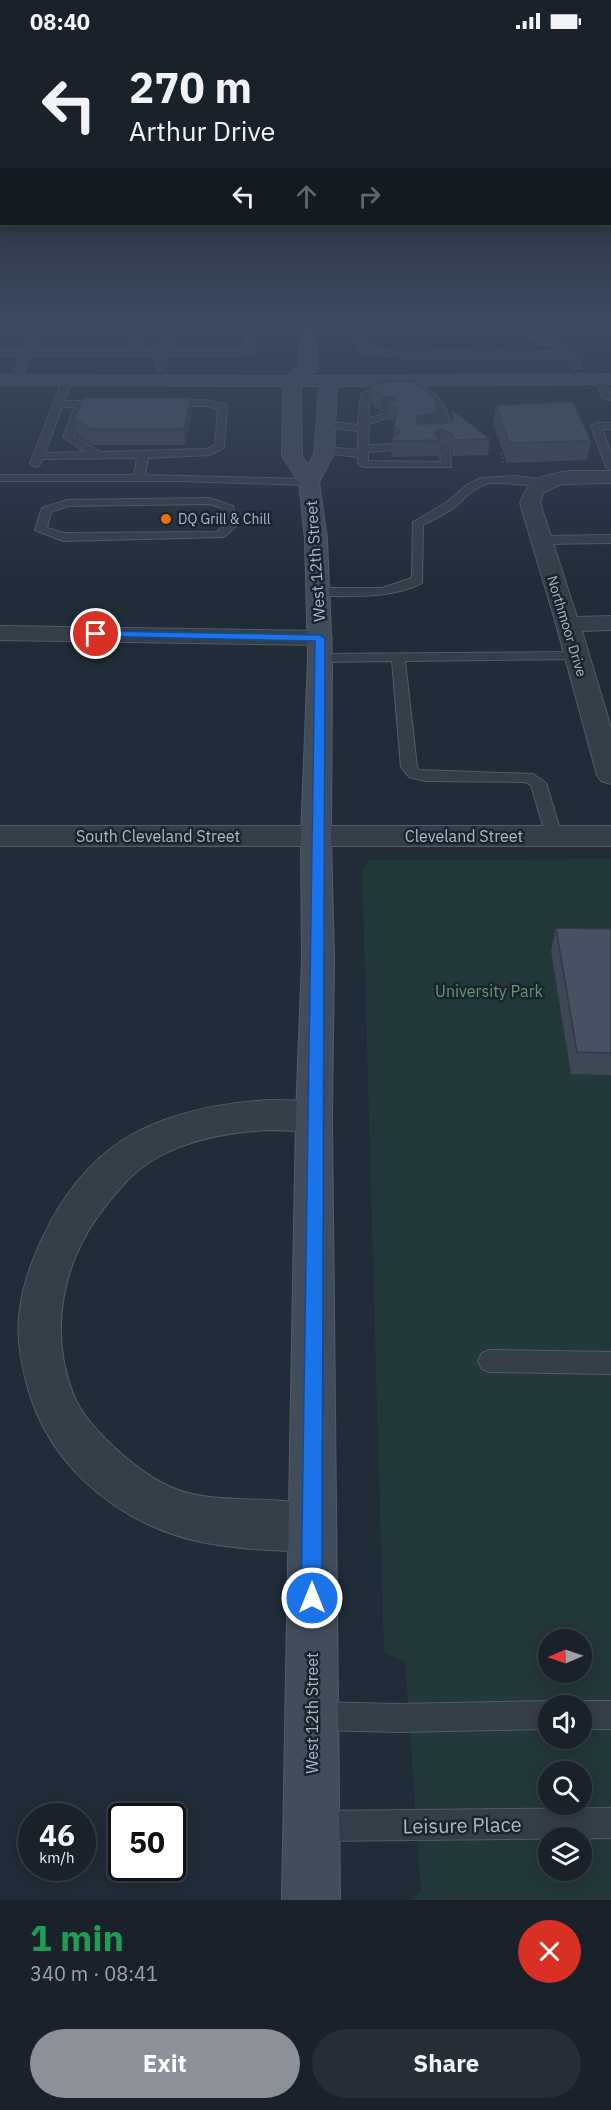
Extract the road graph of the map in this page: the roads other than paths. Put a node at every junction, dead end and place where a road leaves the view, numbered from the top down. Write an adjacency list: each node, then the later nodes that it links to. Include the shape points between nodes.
1 (57, 408): 19 (lane)
2 (80, 408): 17 (lane, via 68,437)
3 (223, 408): 18 (lane, via 217,450)
4 (292, 408): 20 (main road, West 12th Street, via 292,456)
5 (327, 408): 11 (main road, West 12th Street)
6 (364, 408): 10 (lane)
7 (377, 408): 10 (lane)
8 (441, 408): 13 (lane, via 446,434)
9 (387, 416): 10 (lane)
10 (363, 421): 11 (lane); 16 (lane)
11 (326, 424): 20 (main road, West 12th Street)
12 (611, 426): 21 (lane, via 596,426)
13 (421, 435)
14 (393, 449): 16 (lane)
15 (429, 449): 16 (lane, via 445,452 447,465 363,464)
16 (363, 451): 20 (lane)
17 (98, 455): 18 (lane); 19 (lane)
18 (145, 455): 25 (lane)
19 (38, 456): 24 (lane)
20 (317, 466): 26 (lane); 31 (main road, West 12th Street)
21 (611, 467)
22 (611, 477): 27 (street, via 567,478)
23 (0, 478): 24 (lane)
24 (31, 478): 25 (lane)
25 (139, 478): 26 (lane)
26 (212, 478): 28 (lane)
27 (546, 483): 30 (street, Northmoor Drive, via 534,490 530,503); 31 (lane, via 485,480 417,524 418,580 405,588)
28 (209, 501): 28 (lane, via 67,503 46,510 41,530 63,537 220,536 232,524 227,506)
29 (611, 539): 30 (lane)
30 (540, 540): 33 (street, Northmoor Drive)
31 (318, 592): 35 (main road, West 12th Street)
32 (611, 623): 33 (street)
33 (568, 624): 36 (street, Northmoor Drive)
34 (0, 633): 35 (street)
35 (320, 648): 37 (lane); 42 (main road, West 12th Street)
36 (577, 656): 37 (lane); 38 (street, Northmoor Drive)
37 (398, 658): 40 (lane, via 409,767 414,774 528,777 538,783)
38 (611, 775)
39 (0, 836): 42 (street, South Cleveland Street)
40 (554, 836): 41 (street, Cleveland Street); 42 (street, Cleveland Street)
41 (611, 836)
42 (316, 837): 43 (main road, West 12th Street)
43 (314, 1116): 46 (main road, West 12th Street); 46 (street, via 226,1119 175,1131 141,1148 108,1175 62,1234 48,1270 40,1313 44,1373 58,1412 87,1452 122,1486 163,1508 216,1523)
44 (490, 1361): 45 (lane)
45 (611, 1363)
46 (311, 1528): 50 (main road, West 12th Street)
47 (538, 1715): 50 (lane)
48 (592, 1715): 49 (lane)
49 (611, 1715)
50 (313, 1716): 52 (main road, West 12th Street)
51 (611, 1823): 52 (lane, Leisure Place)
52 (312, 1826): 53 (main road, West 12th Street)
53 (311, 1900)

